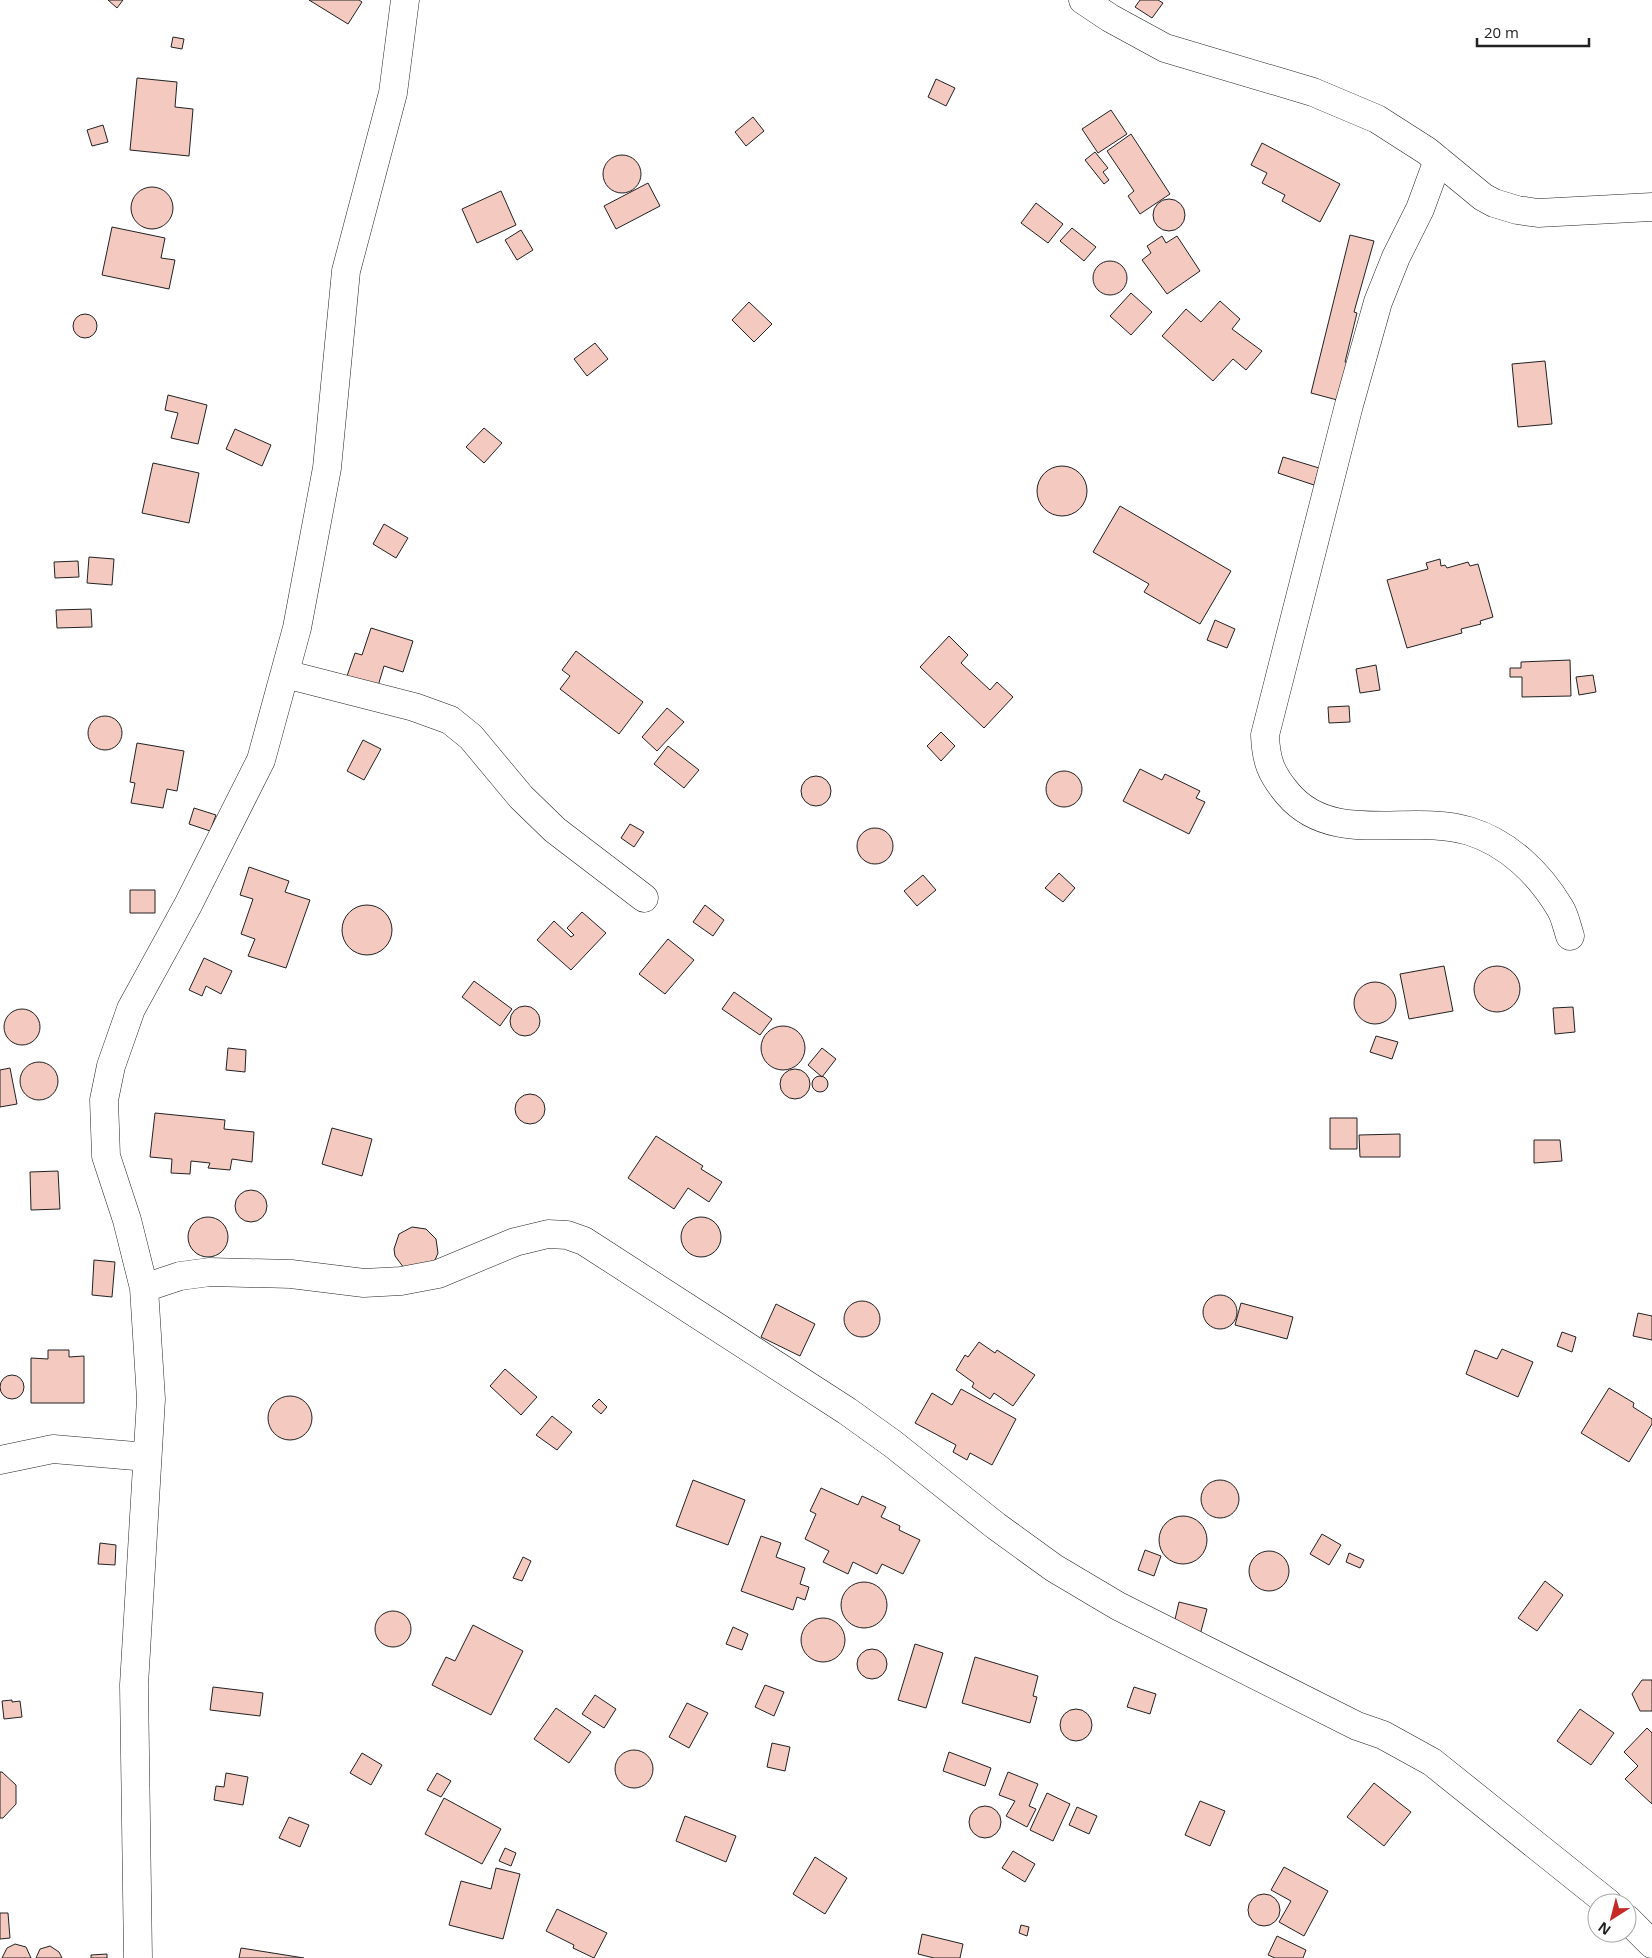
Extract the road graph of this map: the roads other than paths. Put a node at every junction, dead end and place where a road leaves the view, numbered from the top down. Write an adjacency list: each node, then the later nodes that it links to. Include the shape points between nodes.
1 (405, 0): 5 (street, via 393,94 346,271 328,468 297,628)
2 (1083, 0): 3 (street, via 1165,48 1313,92 1377,119)
3 (1438, 160): 4 (street, via 1494,204 1517,210 1538,213); 7 (street, via 1378,302 1265,735 1266,757 1276,779 1294,802 1325,819 1347,824 1439,826 1468,831 1496,843 1520,859 1542,881 1561,909)
4 (1652, 207)
5 (284, 674): 6 (street, via 414,707 450,720 472,737 520,797 555,830); 8 (street, via 261,760 131,1009 111,1066 104,1100 106,1156)
6 (644, 898)
7 (1570, 936)
8 (144, 1288): 9 (street, via 151,1399); 11 (street, via 180,1276 210,1272 291,1274 364,1283 401,1281 438,1274 515,1242 548,1234 567,1235 584,1241 893,1444 1054,1568 1118,1606 1432,1762)
9 (147, 1458): 10 (street, via 53,1449); 14 (street, via 134,1684)
10 (0, 1460)
11 (1596, 1893)
12 (1637, 1929): 13 (street)
13 (1652, 1944)
14 (138, 1958)

